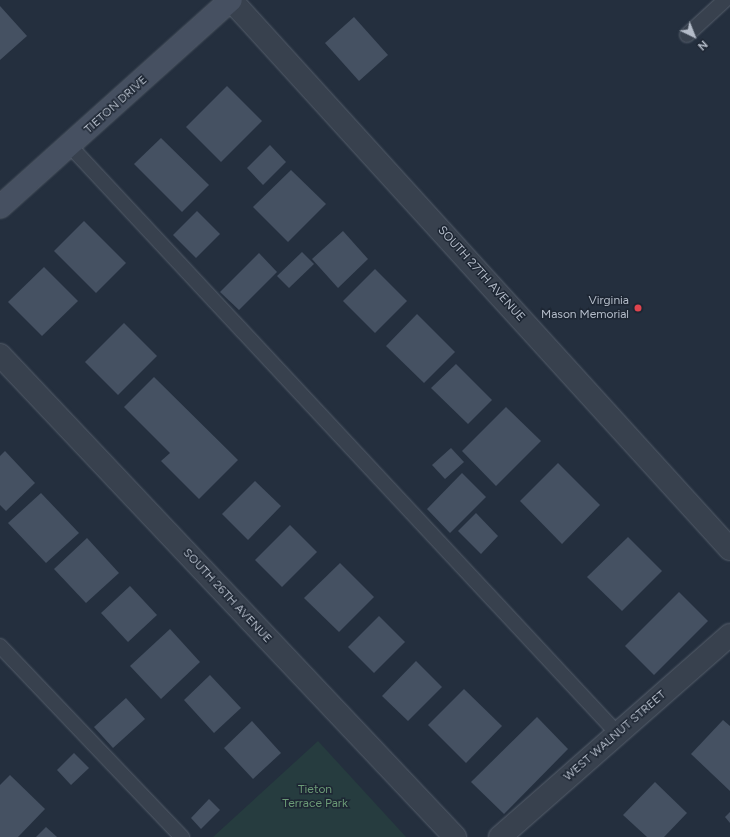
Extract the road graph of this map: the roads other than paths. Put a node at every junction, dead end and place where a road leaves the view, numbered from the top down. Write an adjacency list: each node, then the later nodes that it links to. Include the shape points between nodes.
1 (231, 0): 4 (main road, TIETON DRIVE); 7 (street, SOUTH 27TH AVENUE)
2 (725, 0): 3 (lane)
3 (687, 35)
4 (70, 146): 5 (main road, TIETON DRIVE); 10 (lane)
5 (0, 207)
6 (0, 356): 12 (street, SOUTH 26TH AVENUE)
7 (730, 549)
8 (730, 635): 10 (street, WEST WALNUT STREET)
9 (0, 646): 11 (lane)
10 (618, 734): 13 (street, WEST WALNUT STREET)
11 (182, 837)
12 (455, 837)
13 (500, 837)

